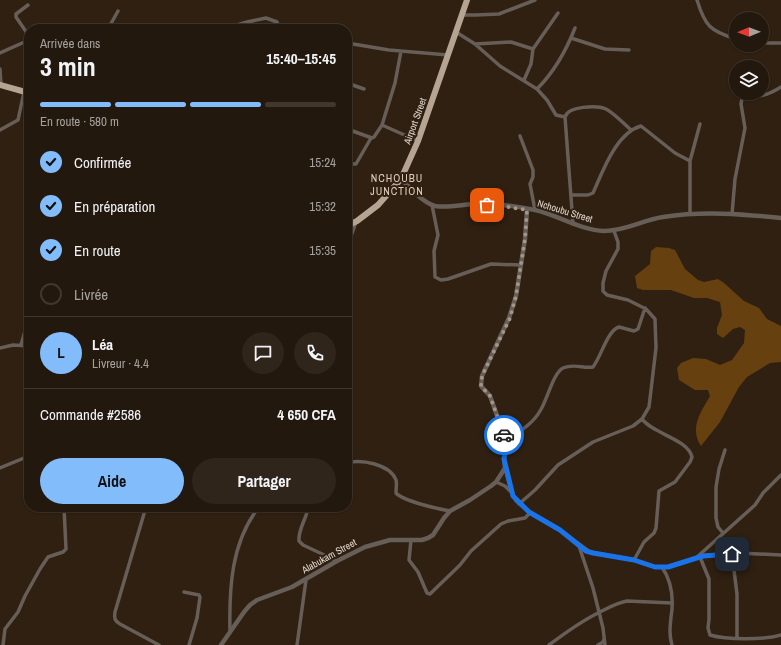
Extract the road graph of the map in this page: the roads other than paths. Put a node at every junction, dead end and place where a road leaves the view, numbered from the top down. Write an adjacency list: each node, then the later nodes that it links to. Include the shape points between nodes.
1 (467, 0): 7 (highway, Airport Street)
2 (536, 0): 7 (street, via 499,14)
3 (697, 0): 14 (street, via 708,25)
4 (28, 5): 11 (street, via 16,14)
5 (118, 11): 8 (street)
6 (558, 13): 21 (street)
7 (462, 15): 13 (highway, Airport Street)
8 (111, 24)
9 (240, 24): 10 (street, via 266,18)
10 (277, 24)
11 (24, 28)
12 (575, 28): 15 (street)
13 (456, 32): 20 (street); 25 (highway, Airport Street)
14 (729, 37)
15 (571, 38): 22 (street, via 605,49); 32 (street, via 549,77)
16 (24, 42): 24 (street)
17 (781, 42): 18 (street)
18 (769, 43)
19 (352, 44): 23 (street)
20 (474, 44): 21 (street, via 511,42); 27 (street, via 500,66)
21 (533, 49): 27 (street, via 531,64)
22 (628, 50)
23 (401, 51): 25 (street); 37 (street, via 395,83)
24 (0, 53)
25 (448, 55): 43 (highway, Airport Street)
26 (0, 69): 28 (street)
27 (524, 80): 32 (street)
28 (0, 85): 33 (highway)
29 (352, 85): 31 (street)
30 (781, 87): 52 (street, via 771,94 742,98 745,128 735,179)
31 (364, 89)
32 (537, 89): 35 (street, via 556,115)
33 (24, 92)
34 (24, 102): 38 (street, via 18,120)
35 (565, 117): 39 (street, via 576,108 605,108); 47 (street)
36 (700, 124): 44 (street)
37 (382, 125): 42 (street); 43 (street)
38 (0, 130)
39 (631, 130): 44 (street, via 643,126); 47 (street, via 616,146 592,193)
40 (352, 131): 42 (street)
41 (520, 136): 50 (street, via 533,170 530,184)
42 (372, 138): 45 (street, via 356,164)
43 (418, 141): 46 (highway, Airport Street)
44 (690, 161): 51 (street)
45 (352, 164)
46 (401, 179): 48 (street); 54 (highway, Airport Street, via 378,205)
47 (571, 195): 56 (street)
48 (432, 205): 49 (street, Nchoubu Street, via 440,207 472,204); 59 (street, via 438,235 434,251 437,279 448,279 491,264)
49 (527, 210): 50 (street, Nchoubu Street); 59 (street)
50 (535, 210): 56 (street, Nchoubu Street)
51 (690, 214): 52 (street, Nchoubu Street); 57 (street, Nchoubu Street, via 649,220)
52 (732, 214): 53 (street, Nchoubu Street)
53 (781, 218)
54 (357, 221): 55 (highway, Airport Street); 58 (street)
55 (352, 224)
56 (573, 224): 57 (street, Nchoubu Street)
57 (614, 231): 60 (street, via 619,245 606,271 603,291 607,295 628,300)
58 (352, 234)
59 (521, 265): 66 (street, via 510,318 482,376 481,386 490,396)
60 (645, 308): 65 (street, via 655,319 656,348 649,407); 66 (street, via 638,329 634,331 619,327 611,332 593,367 578,366 559,371 537,416)
61 (24, 335): 62 (street)
62 (21, 345): 63 (street); 64 (street)
63 (24, 345)
64 (0, 348)
65 (642, 419): 75 (street, via 633,426 593,442 558,465); 89 (street, via 648,426 679,442 692,457 674,482 659,491 656,528)
66 (506, 442): 71 (street)
67 (725, 450): 82 (street, via 716,487 716,518)
68 (24, 458): 70 (street)
69 (352, 462): 76 (street, via 372,462 393,474 397,482 398,495)
70 (0, 468)
71 (505, 468): 73 (street, Alabukam Street); 74 (street)
72 (781, 475): 82 (street, via 755,505)
73 (496, 482): 74 (street); 76 (street, Alabukam Street)
74 (511, 491): 75 (street)
75 (519, 504): 81 (street)
76 (450, 511): 83 (street, Alabukam Street, via 433,535 425,540)
77 (64, 512): 99 (street, via 66,549 48,557 40,568 18,612 5,629)
78 (145, 512): 100 (street, via 115,618 120,624)
79 (256, 512): 95 (street, via 239,543 232,573)
80 (307, 512): 88 (street, via 300,528 299,541)
81 (530, 513): 83 (street, via 525,518 501,524 471,550 460,565 430,594 409,560); 84 (street, via 560,530)
82 (723, 533): 87 (street)
83 (411, 540): 88 (street, Alabukam Street, via 380,542)
84 (579, 545): 89 (street, via 590,552); 94 (street)
85 (732, 554): 86 (street); 87 (street); 98 (street, via 738,594)
86 (781, 555)
87 (698, 558): 90 (street, via 671,567); 98 (street, via 709,579 708,632 716,637)
88 (337, 560): 91 (street, Alabukam Street)
89 (634, 560): 90 (street)
90 (662, 567): 93 (street, via 670,583)
91 (306, 580): 95 (street, Alabukam Street, via 257,600 244,612); 103 (street)
92 (184, 592): 101 (street, via 200,597)
93 (672, 603): 94 (street, via 627,601); 107 (street)
94 (599, 612): 97 (street); 104 (street)
95 (230, 632): 102 (street, Alabukam Street)
96 (781, 635): 98 (street, via 773,638)
97 (604, 638): 105 (street); 106 (street)
98 (737, 638)
99 (3, 645)
100 (159, 645)
101 (189, 645)
102 (222, 645)
103 (297, 645)
104 (549, 645)
105 (598, 645)
106 (605, 645)
107 (672, 645)

